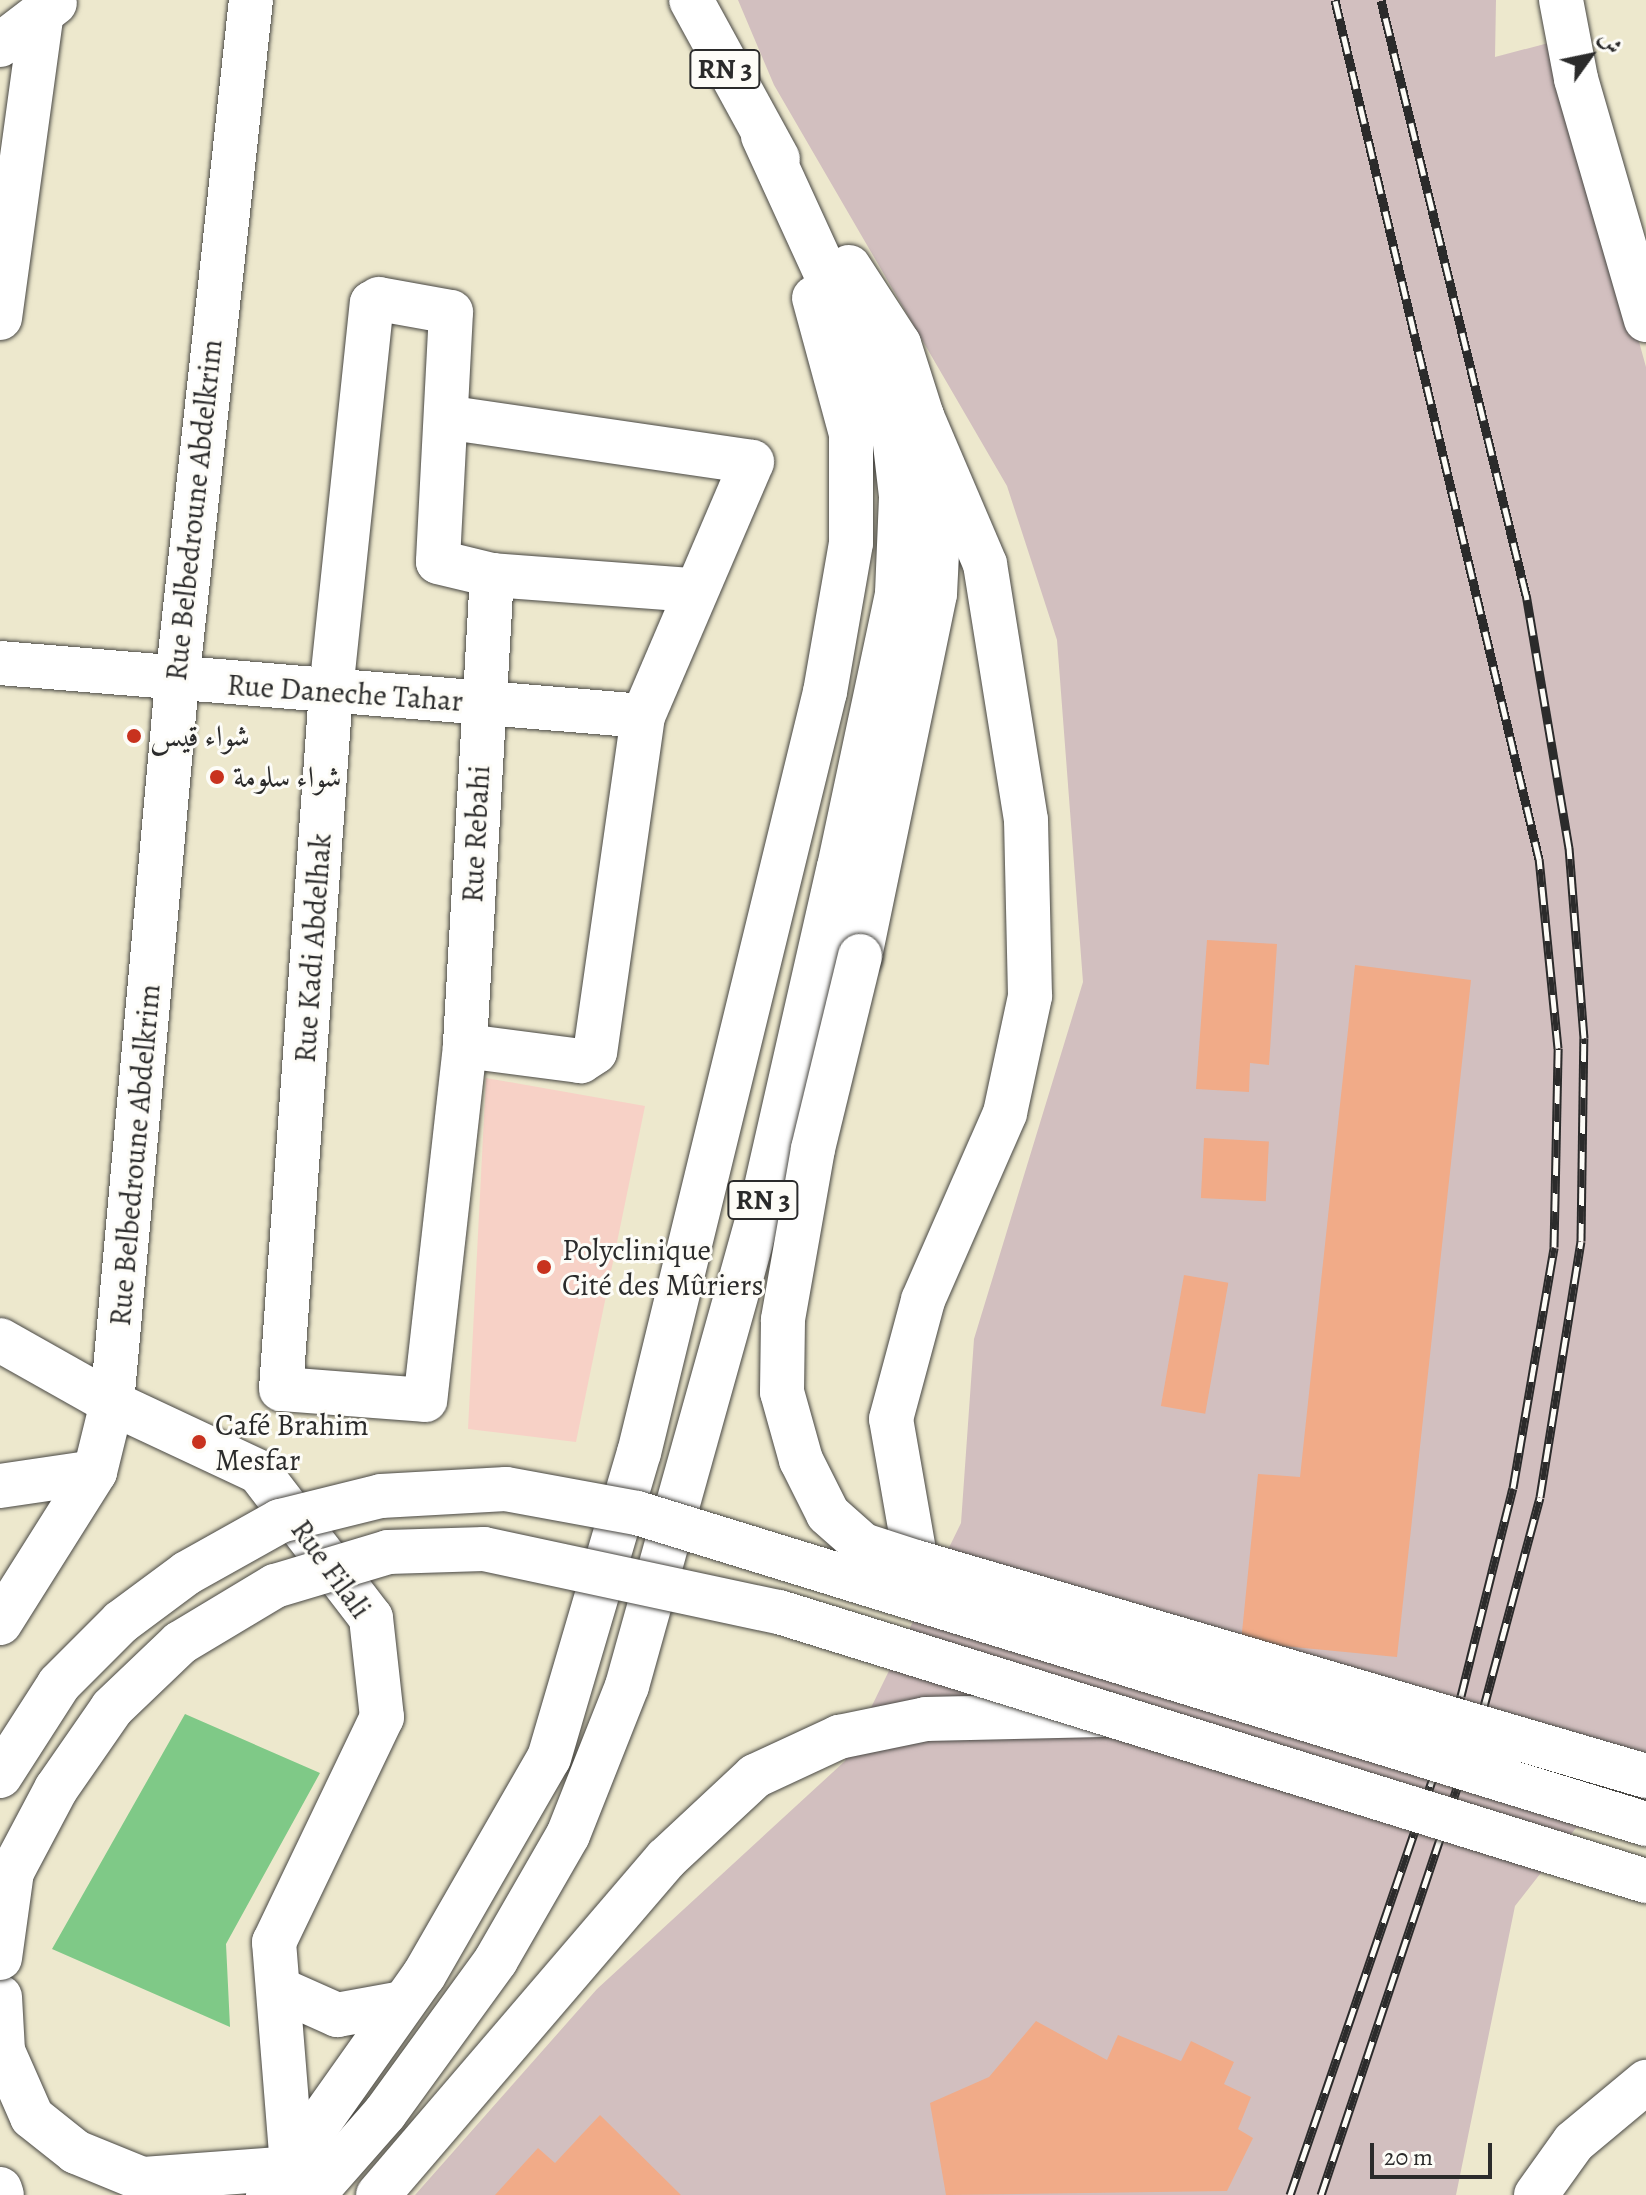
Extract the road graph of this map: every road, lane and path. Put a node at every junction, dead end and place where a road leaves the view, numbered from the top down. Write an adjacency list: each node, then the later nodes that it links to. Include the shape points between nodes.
1 (251, 0): 14 (main road, Rue Belbedroune Abdelkrim)
2 (691, 0): 6 (main road, RN 3)
3 (1561, 0): 8 (main road, via 1576,79)
4 (50, 6): 5 (main road); 7 (main road)
5 (0, 45)
6 (763, 136): 9 (main road, via 899,344); 34 (main road, RN 3, via 851,434 851,543 825,692 639,1453 549,1758); 36 (main road, RN 3, via 892,418 901,496 897,593 764,1196 616,1713 568,1835 496,1960 385,2113)
7 (0, 318)
8 (1646, 320)
9 (922, 416): 24 (main road, via 985,564 1026,820 1030,996 1005,1113 923,1300 891,1419); 24 (main road, bridge, via 938,533 935,594 860,956 810,1164 783,1320 782,1392 801,1460 828,1514 863,1545)
10 (451, 418): 11 (main road, via 438,562); 12 (main road, via 751,458); 15 (main road, Rue Kadi Abdelhak, via 451,312 372,303)
11 (492, 575): 12 (main road); 16 (main road, Rue Rebahi)
12 (691, 590): 17 (main road)
13 (0, 663): 14 (main road, Rue Daneche Tahar)
14 (177, 682): 15 (main road, Rue Daneche Tahar); 21 (main road, Rue Belbedroune Abdelkrim)
15 (331, 691): 16 (main road, Rue Daneche Tahar); 20 (main road, Rue Kadi Abdelhak, via 281,1389)
16 (482, 701): 17 (main road, Rue Daneche Tahar); 18 (main road, Rue Rebahi)
17 (643, 716): 18 (main road, via 595,1052 581,1061)
18 (465, 1046): 20 (main road, Rue Rebahi)
19 (0, 1340): 21 (main road, Rue Filali)
20 (425, 1400)
21 (112, 1403): 22 (main road, Rue Belbedroune Abdelkrim); 32 (main road, Rue Filali, via 259,1472 371,1618 382,1717 274,1942)
22 (95, 1472): 23 (main road); 25 (main road, Rue Belbedroune Abdelkrim)
23 (0, 1486)
24 (916, 1562): 28 (main road, bridge)
25 (0, 1623)
26 (1117, 1715): 30 (main road, bridge); 31 (main road, bridge, via 779,1612 573,1563 484,1549 388,1552 275,1586 180,1643 112,1708 56,1789 12,1872); 37 (main road, bridge, via 926,1719 839,1737 755,1776 666,1859)
27 (0, 1776): 29 (main road, bridge, via 59,1684 121,1622 187,1573 280,1521 381,1496 506,1489 652,1518)
28 (1646, 1776)
29 (1646, 1824)
30 (1646, 1881)
31 (0, 1958)
32 (279, 1989): 34 (main road, via 337,2015); 36 (main road, Rue Filali)
33 (0, 1997): 36 (main road, via 3,2051 32,2117 76,2152 129,2174)
34 (403, 2003): 36 (main road, RN 3)
35 (1646, 2082): 38 (main road, via 1574,2142)
36 (291, 2186)
37 (378, 2195)
38 (1536, 2195)

